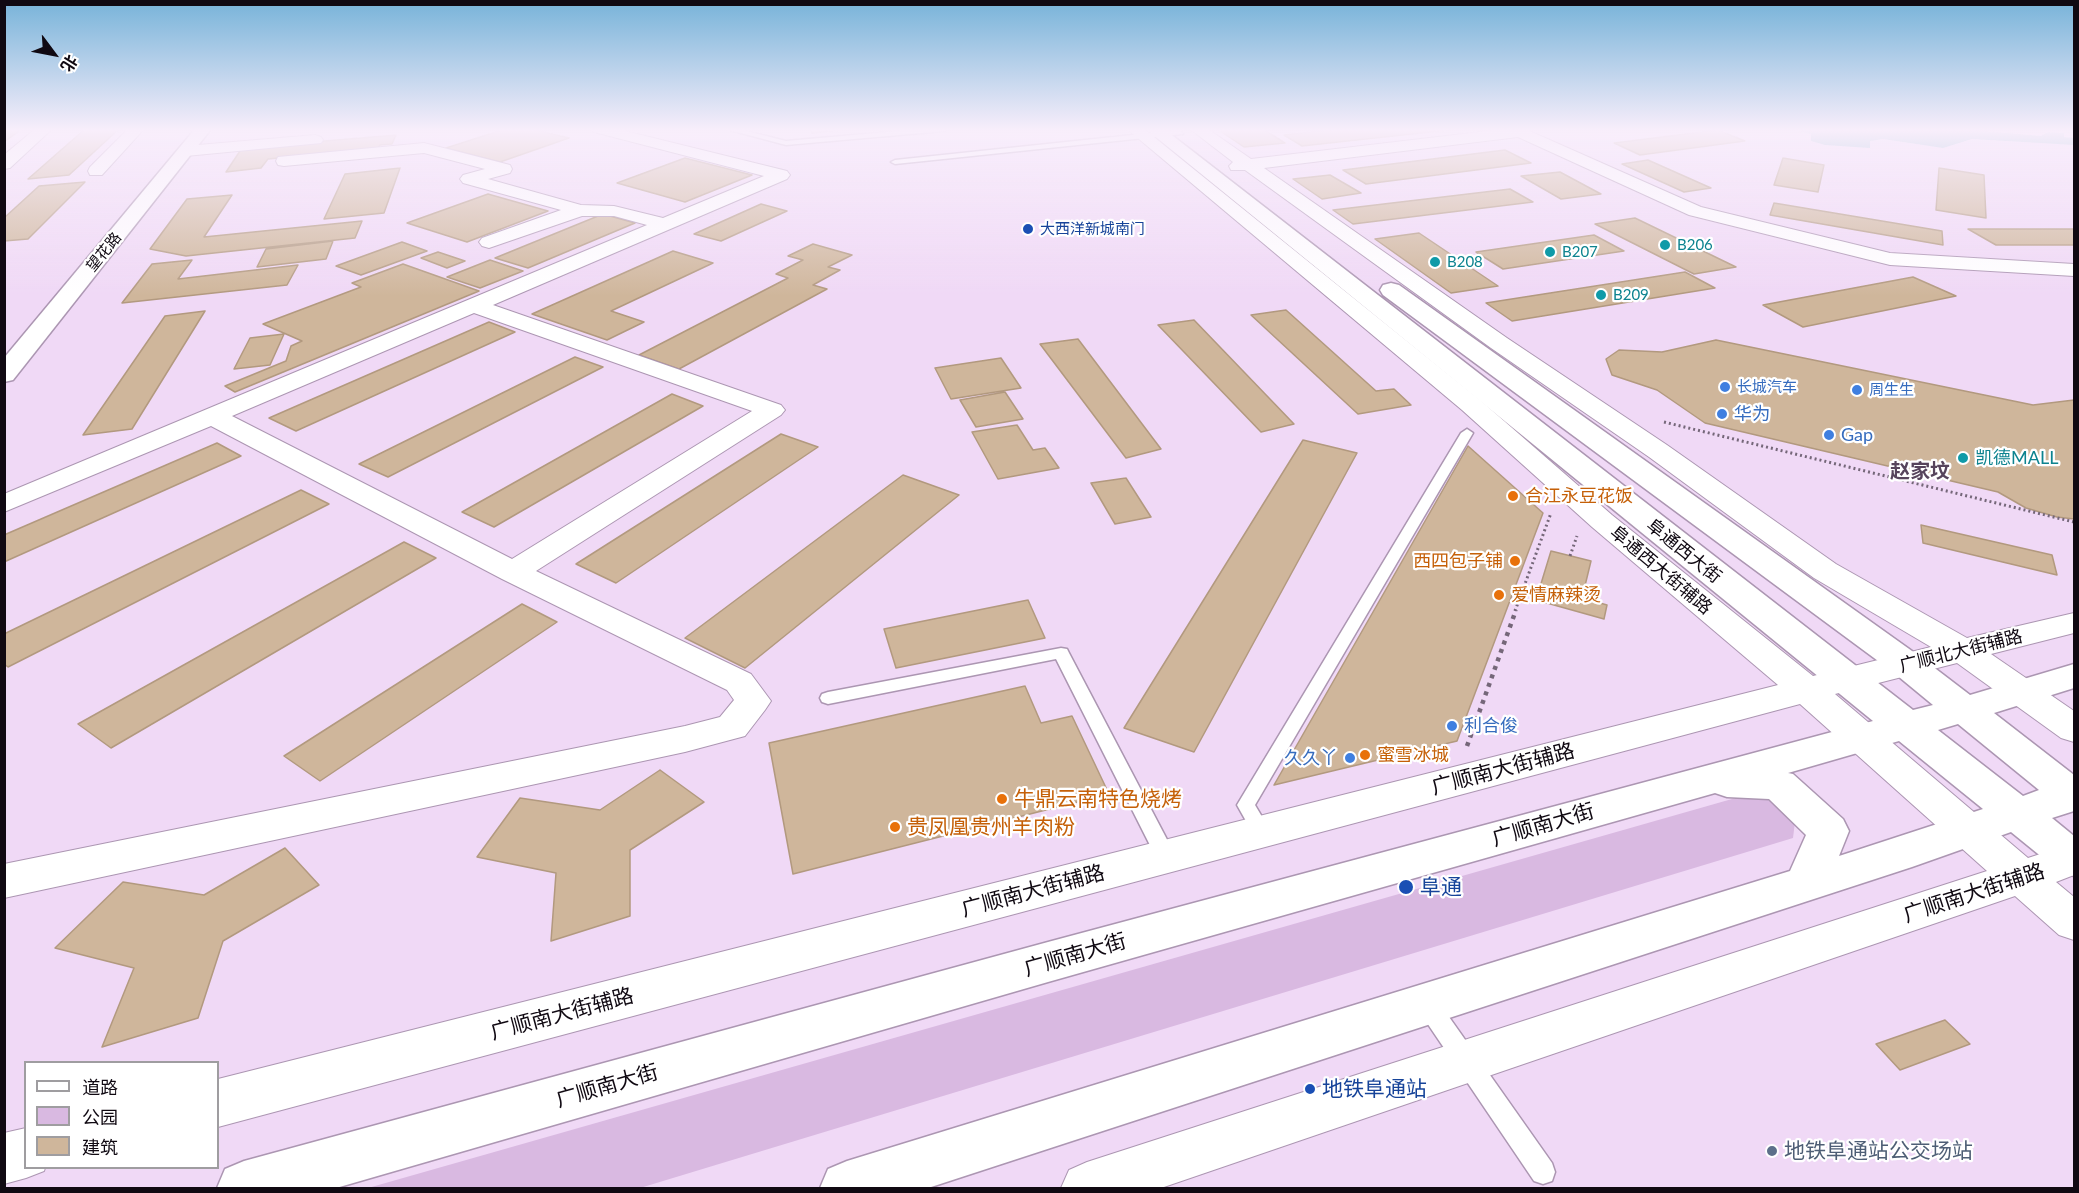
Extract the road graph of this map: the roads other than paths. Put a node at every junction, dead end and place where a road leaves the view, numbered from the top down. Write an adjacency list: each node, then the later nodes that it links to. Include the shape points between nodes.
1 (159, 185): 14 (main road, 望花路)
2 (489, 185): 9 (street)
3 (758, 185): 10 (street)
4 (1224, 185): 24 (street, 阜通西大街辅路, via 1602,521)
5 (1231, 185): 23 (main road, 阜通西大街)
6 (1253, 185): 21 (main road, 阜通西大街, via 1262,195)
7 (1266, 185): 20 (street, via 1658,451 1825,571)
8 (1637, 185): 12 (street, via 1695,211 1890,259)
9 (580, 210): 10 (street, via 614,211); 11 (street)
10 (664, 224): 13 (street)
11 (489, 242)
12 (2074, 270)
13 (475, 306): 15 (street); 18 (street, via 772,410)
14 (4, 375)
15 (214, 417): 17 (street); 18 (street)
16 (1467, 433): 35 (lane, via 1246,805)
17 (4, 504)
18 (513, 572): 39 (street, via 739,682 753,701 732,727 685,739)
19 (2074, 623): 20 (street, 广顺北大街辅路)
20 (1962, 650): 21 (street, 广顺北大街辅路); 25 (street)
21 (1906, 664): 23 (street, 广顺北大街辅路); 27 (main road, 阜通西大街)
22 (2074, 676): 25 (main road, 广顺南大街)
23 (1848, 679): 24 (street, 广顺南大街辅路); 28 (main road, 阜通西大街)
24 (1807, 690): 30 (street, 阜通西大街辅路); 35 (street, 广顺南大街辅路)
25 (2022, 692): 27 (main road, 广顺南大街); 29 (street)
26 (828, 698): 36 (lane, via 1060,653)
27 (1966, 709): 28 (main road, 广顺南大街); 32 (main road, 阜通西大街)
28 (1906, 724): 30 (main road, 广顺南大街); 33 (main road, 阜通西大街)
29 (2074, 729)
30 (1860, 737): 31 (main road, 广顺南大街); 34 (street, 阜通西大街辅路)
31 (1702, 781): 40 (main road, via 1779,785 1828,831); 48 (main road, 广顺南大街)
32 (2074, 795): 33 (main road)
33 (2017, 813): 34 (main road); 37 (main road, 阜通西大街)
34 (1967, 831): 38 (street, 阜通西大街辅路); 40 (main road)
35 (1262, 832): 36 (street, 广顺南大街辅路)
36 (1166, 857): 44 (street, 广顺南大街辅路)
37 (2074, 859): 38 (street, 广顺南大街辅路)
38 (2020, 877): 41 (street, 阜通西大街辅路); 43 (street, 广顺南大街辅路)
39 (4, 881)
40 (1806, 883): 42 (main road)
41 (2074, 922)
42 (1426, 1003): 43 (lane); 49 (main road)
43 (1466, 1062): 47 (lane); 50 (street, 广顺南大街辅路)
44 (219, 1103)
45 (24, 1154): 46 (street)
46 (4, 1159)
47 (1543, 1172)
48 (244, 1188)
49 (847, 1188)
50 (1088, 1188)

